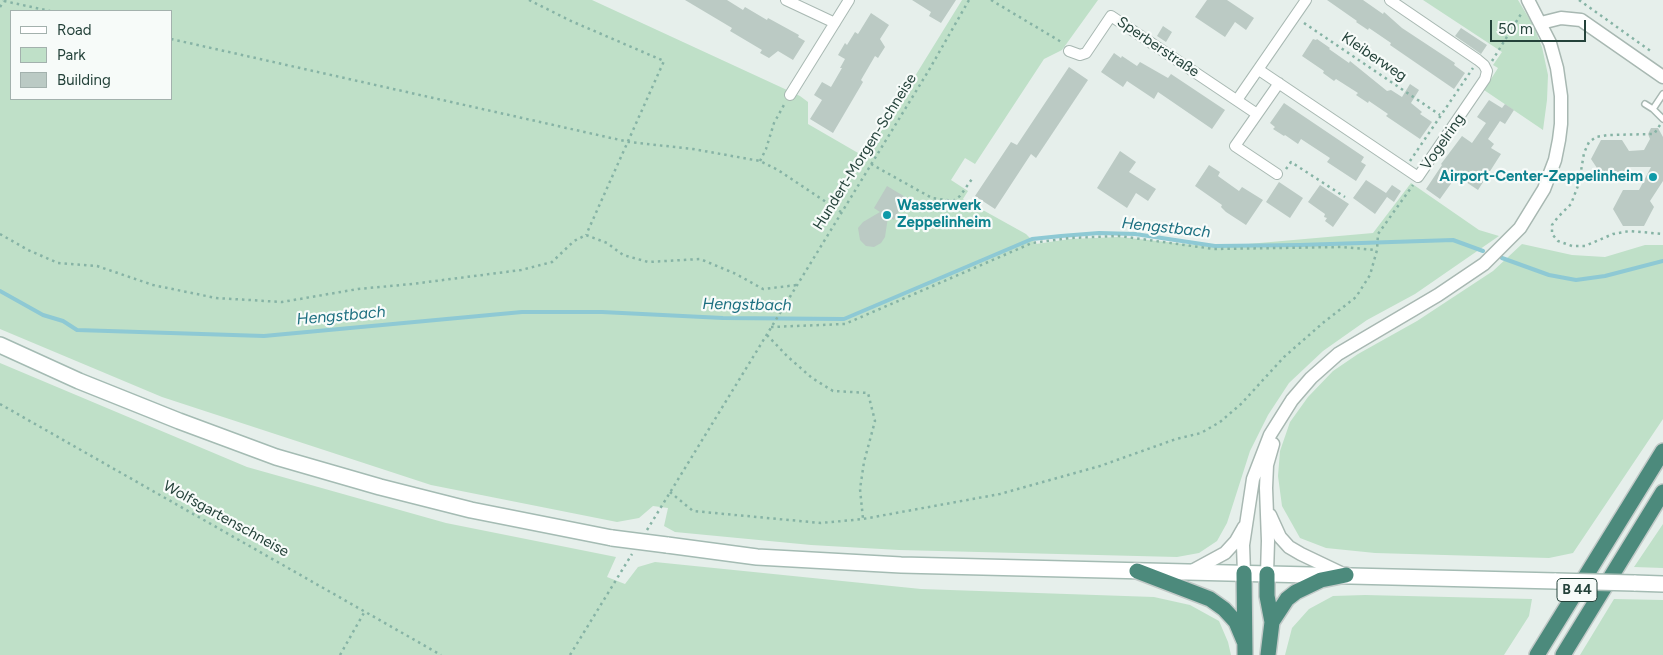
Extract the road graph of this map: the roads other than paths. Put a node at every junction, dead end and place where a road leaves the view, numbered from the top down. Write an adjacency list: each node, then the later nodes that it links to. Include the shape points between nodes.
1 (786, 0): 6 (street)
2 (849, 0): 6 (street)
3 (1306, 0): 9 (street)
4 (1390, 0): 11 (street, Vogelring, via 1478,60 1488,71 1418,178)
5 (1528, 1): 7 (street)
6 (835, 23): 13 (street)
7 (1541, 24): 10 (street, via 1561,18 1581,20); 21 (street, via 1557,68 1561,112 1556,155 1544,190 1520,228 1484,264 1438,296 1329,361 1301,388)
8 (1069, 51): 14 (street, Sperberstraße, via 1080,56 1086,53 1111,16)
9 (1259, 70): 11 (street, Vogelring); 14 (street)
10 (1663, 77)
11 (1279, 83): 17 (street)
12 (1663, 94): 16 (lane)
13 (790, 95)
14 (1236, 100): 17 (street, Sperberstraße)
15 (1645, 104): 16 (lane)
16 (1653, 109): 18 (lane)
17 (1257, 114): 19 (street, via 1235,146)
18 (1663, 120)
19 (1277, 174)
20 (0, 345): 26 (main road, bridge, via 79,381 276,456 471,510 612,538 757,557)
21 (1281, 418): 24 (street, via 1267,465); 25 (street, via 1260,458)
22 (1663, 451): 35 (highway, B 44)
23 (1663, 492): 36 (highway, B 44)
24 (1267, 508): 29 (street); 30 (street, via 1280,537 1289,547)
25 (1246, 523): 27 (street, via 1225,552); 28 (street)
26 (1138, 571): 27 (main road); 33 (highway, via 1210,599 1224,609 1236,622)
27 (1190, 572): 28 (main road)
28 (1244, 573): 29 (main road); 33 (highway)
29 (1267, 574): 30 (main road); 32 (highway)
30 (1346, 575): 31 (main road, bridge); 32 (highway, via 1321,580 1296,592 1287,599)
31 (1663, 584)
32 (1272, 622): 34 (highway)
33 (1245, 648)
34 (1268, 655)
35 (1536, 655)
36 (1563, 655)

